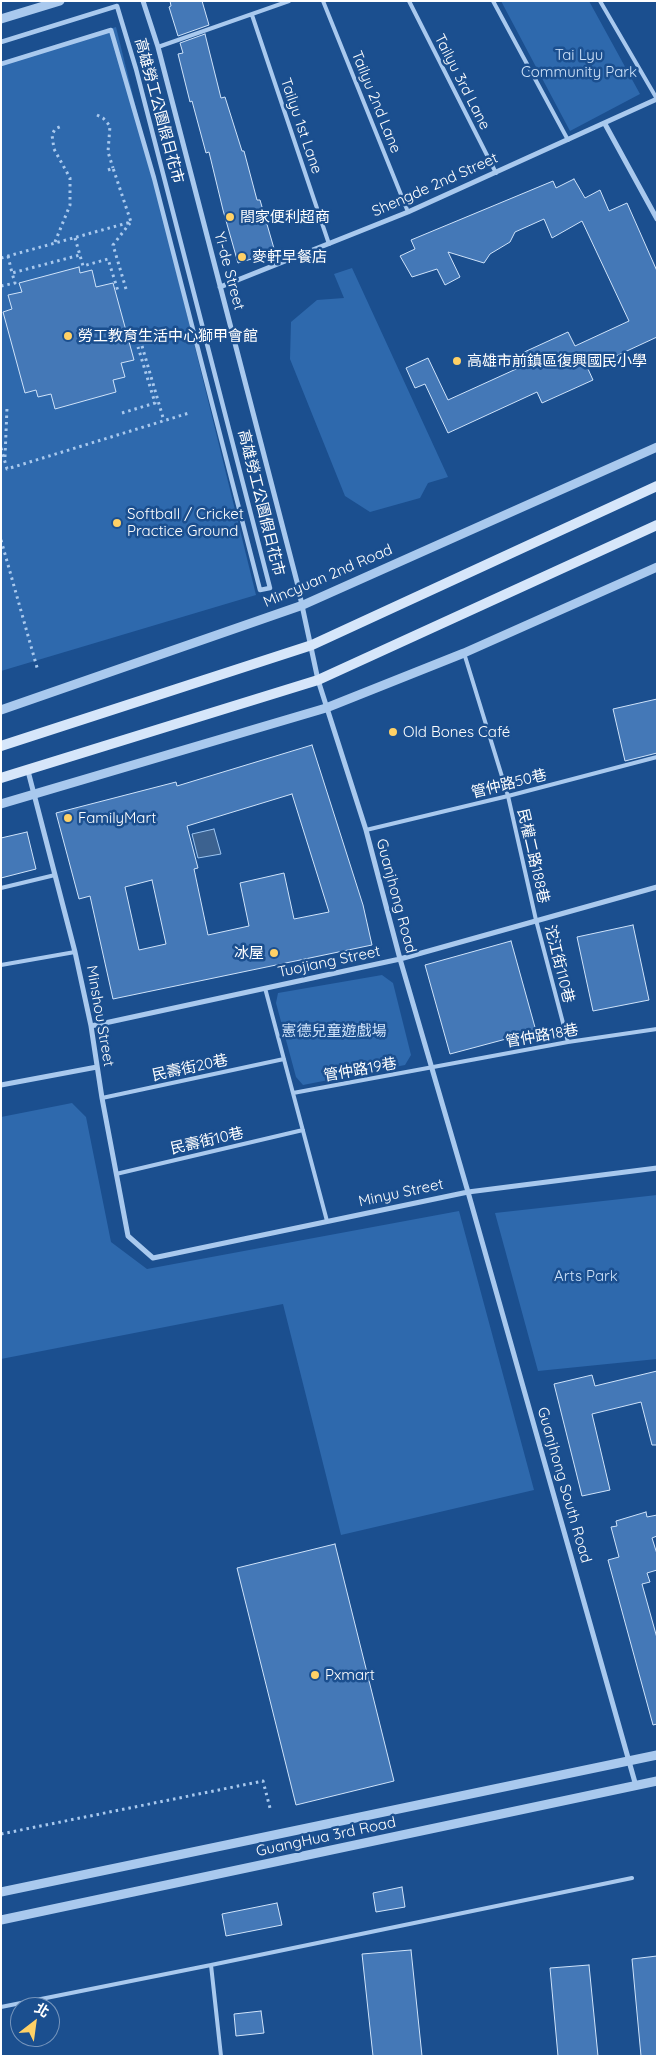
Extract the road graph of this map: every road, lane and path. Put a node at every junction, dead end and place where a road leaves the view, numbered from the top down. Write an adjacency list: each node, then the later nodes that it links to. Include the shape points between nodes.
1 (60, 1): 9 (street)
2 (143, 1): 11 (street, Yi-de Street)
3 (289, 1): 8 (lane)
4 (323, 1): 21 (lane, Tailyu 2nd Lane)
5 (409, 1): 20 (lane, Tailyu 3rd Lane)
6 (493, 1): 17 (lane)
7 (600, 1): 13 (lane)
8 (252, 15): 11 (lane); 26 (lane, Tailyu 1st Lane)
9 (1, 19)
10 (1, 42): 12 (street, 高雄勞工公園假日花市, via 117,6 270,588 260,590 154,178 111,30)
11 (158, 47): 32 (street, Yi-de Street)
12 (1, 64)
13 (657, 99): 15 (street, Shengde 2nd Street)
14 (97, 115): 18 (path, via 110,126 108,152)
15 (604, 124): 17 (street, Shengde 2nd Street); 22 (street)
16 (62, 126): 25 (path, via 52,135 54,149 70,178 70,205)
17 (568, 140): 20 (street, Shengde 2nd Street)
18 (113, 168): 19 (path); 23 (path)
19 (108, 170)
20 (496, 173): 21 (street, Shengde 2nd Street)
21 (408, 212): 26 (street, Shengde 2nd Street)
22 (657, 219)
23 (131, 222): 24 (path); 33 (path, via 113,245)
24 (75, 237): 25 (path); 27 (path)
25 (55, 243): 28 (path)
26 (329, 244): 32 (street, Shengde 2nd Street)
27 (80, 254): 30 (path); 34 (path, via 83,266 108,259)
28 (8, 256): 29 (path); 30 (path)
29 (1, 258)
30 (12, 272): 31 (path, via 15,283)
31 (1, 286)
32 (220, 287): 49 (street, Yi-de Street)
33 (126, 289)
34 (118, 291)
35 (6, 408): 42 (path)
36 (189, 413): 38 (path)
37 (122, 414): 38 (path, via 155,403 140,347)
38 (164, 421): 42 (path, via 7,469)
39 (657, 447): 49 (street, Mincyuan 2nd Road)
40 (1, 448): 41 (path)
41 (2, 454): 42 (path)
42 (5, 461)
43 (657, 486): 50 (main road)
44 (657, 525): 53 (main road)
45 (1, 540): 46 (path)
46 (6, 556): 47 (path); 52 (path)
47 (1, 557)
48 (657, 567): 51 (street)
49 (303, 605): 50 (street, Guanjhong Road); 55 (street, Mincyuan 2nd Road)
50 (312, 645): 53 (street, Guanjhong Road); 56 (main road)
51 (464, 653): 54 (street); 61 (lane, 民權二路188巷)
52 (38, 671)
53 (318, 680): 54 (street, Guanjhong Road); 58 (main road)
54 (326, 708): 60 (street); 63 (street, Guanjhong Road)
55 (1, 710)
56 (1, 746)
57 (657, 757): 61 (lane, 管仲路50巷)
58 (28, 770): 59 (main road); 60 (street, Minshou Street)
59 (1, 778)
60 (34, 794): 62 (street); 64 (street, Minshou Street)
61 (508, 796): 63 (lane, 管仲路50巷); 67 (lane, 民權二路188巷)
62 (1, 804)
63 (366, 830): 69 (street, Guanjhong Road)
64 (55, 875): 66 (lane); 68 (street, Minshou Street)
65 (657, 887): 67 (street, Tuojiang Street)
66 (1, 888)
67 (536, 920): 69 (street, Tuojiang Street); 74 (lane, 沱江街110巷)
68 (75, 952): 70 (lane); 72 (street, Minshou Street)
69 (400, 959): 71 (street, Tuojiang Street); 77 (street, Guanjhong Road)
70 (1, 965)
71 (266, 988): 72 (street, Tuojiang Street); 75 (lane)
72 (90, 1026): 76 (street, Minshou Street)
73 (657, 1029): 74 (lane, 管仲路18巷)
74 (568, 1042): 77 (lane, 管仲路18巷)
75 (284, 1060): 79 (lane); 80 (lane, 民壽街20巷)
76 (96, 1067): 78 (street); 80 (street, Minshou Street)
77 (432, 1069): 79 (lane, 管仲路19巷); 84 (street, Guanjhong Road)
78 (1, 1085)
79 (293, 1093): 81 (lane)
80 (102, 1098): 83 (street, Minshou Street)
81 (303, 1130): 83 (lane, 民壽街10巷); 85 (lane)
82 (657, 1168): 84 (street, Minyu Street)
83 (116, 1174): 86 (street, Minshou Street, via 128,1236)
84 (468, 1192): 85 (street, Minyu Street); 88 (street, Guanjhong South Road)
85 (327, 1221): 86 (street, Minyu Street)
86 (153, 1258)
87 (657, 1755): 88 (street, GuangHua 3rd Road)
88 (629, 1761): 90 (street, Guanjhong South Road); 94 (street, GuangHua 3rd Road)
89 (657, 1781): 90 (street, GuangHua 3rd Road)
90 (636, 1786): 95 (street, GuangHua 3rd Road)
91 (270, 1808): 92 (path, via 264,1781)
92 (1, 1834)
93 (632, 1878): 96 (lane)
94 (1, 1892)
95 (1, 1920)
96 (211, 1964): 97 (lane); 98 (lane)
97 (1, 2007)
98 (221, 2056)

